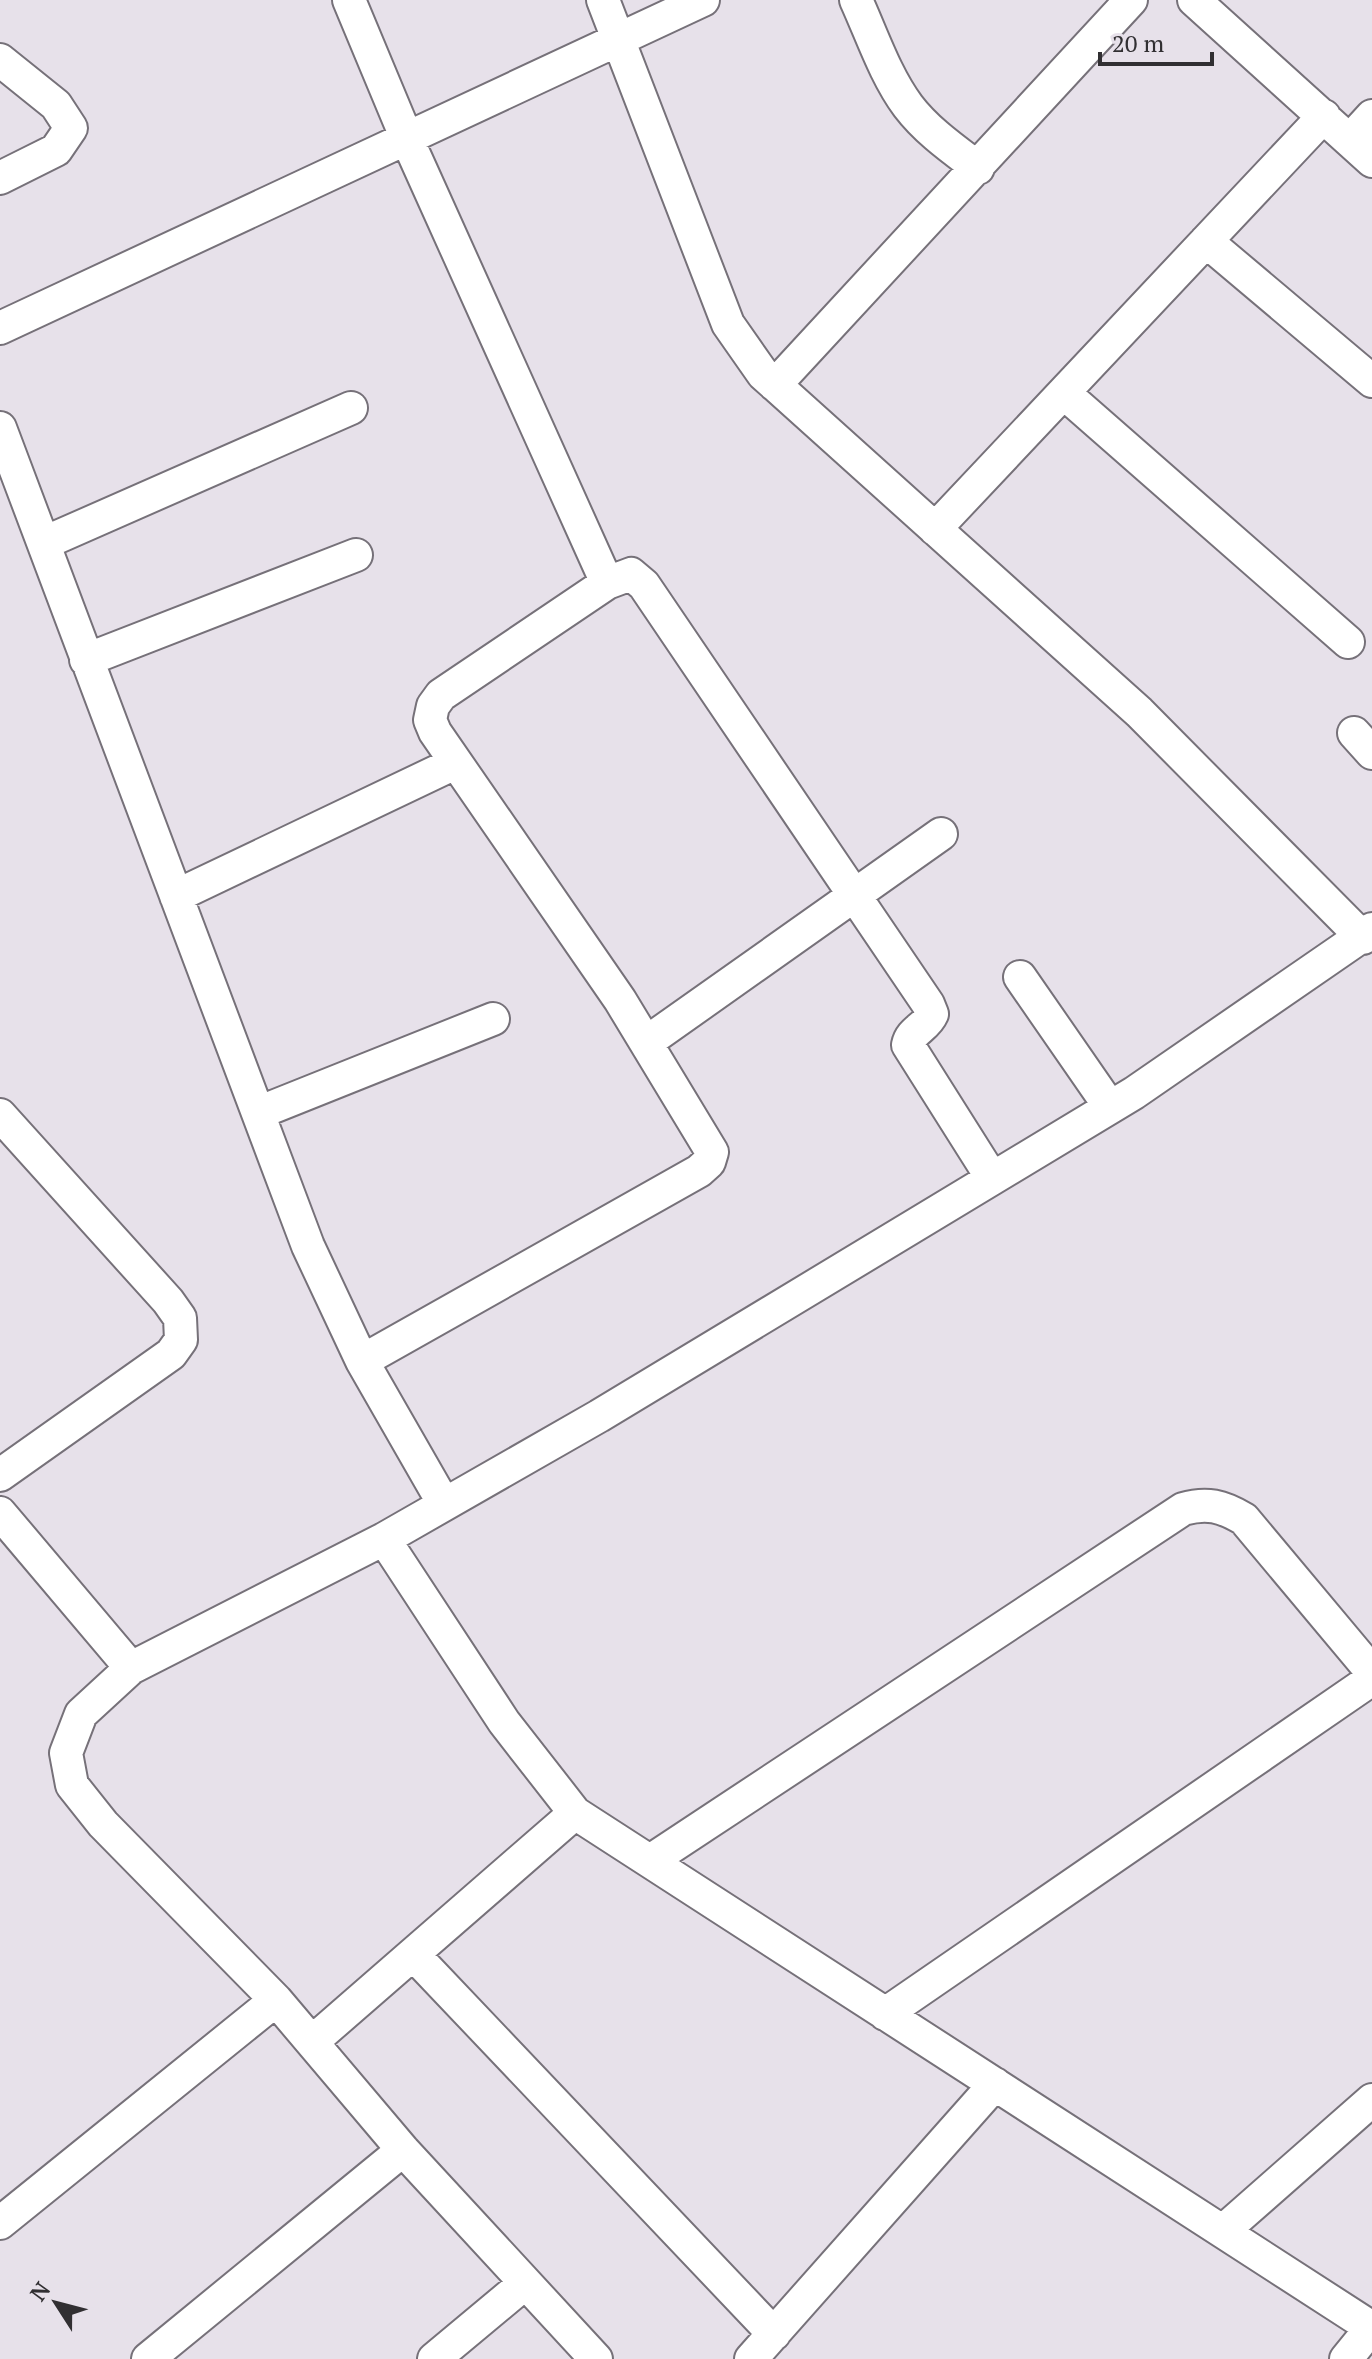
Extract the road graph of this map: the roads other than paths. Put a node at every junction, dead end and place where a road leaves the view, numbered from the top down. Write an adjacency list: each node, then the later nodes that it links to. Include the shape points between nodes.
1 (349, 0): 11 (street)
2 (603, 0): 7 (street)
3 (703, 0): 7 (street)
4 (856, 0): 13 (street, via 908,106)
5 (1131, 0): 13 (street)
6 (1194, 0): 9 (street)
7 (620, 36): 11 (street); 18 (street, via 728,324)
8 (0, 60): 14 (street, via 56,105 71,128 56,150)
9 (1324, 116): 12 (street); 15 (street)
10 (1372, 116): 12 (street)
11 (407, 139): 16 (street); 25 (street)
12 (1361, 150)
13 (978, 168): 18 (street)
14 (0, 178)
15 (1206, 241): 17 (street); 19 (street)
16 (0, 328)
17 (1372, 381)
18 (775, 385): 22 (street)
19 (1064, 393): 22 (street); 26 (street)
20 (351, 408): 23 (street)
21 (0, 428): 23 (street)
22 (935, 529): 32 (street, via 1139,712)
23 (44, 543): 27 (street)
24 (356, 555): 27 (street)
25 (607, 583): 28 (street, via 441,695 430,720); 30 (street, via 631,574 644,585)
26 (1348, 642)
27 (86, 660): 31 (street)
28 (455, 763): 31 (street); 35 (street)
29 (941, 834): 30 (street)
30 (856, 894): 35 (street); 39 (street, via 932,1014 909,1040 912,1054)
31 (176, 896): 37 (street)
32 (1367, 933): 36 (street)
33 (1020, 977): 36 (street)
34 (493, 1019): 37 (street)
35 (647, 1042): 40 (street, via 707,1140 709,1162)
36 (1110, 1107): 39 (street)
37 (258, 1113): 40 (street, via 308,1246)
38 (0, 1115): 41 (street, via 168,1301 180,1318 181,1340 171,1354)
39 (992, 1178): 42 (street)
40 (362, 1361): 42 (street)
41 (0, 1475)
42 (444, 1504): 44 (street)
43 (0, 1513): 45 (street)
44 (384, 1539): 45 (street); 48 (street, via 504,1722)
45 (131, 1668): 51 (street, via 81,1714 66,1753 72,1785 103,1824)
46 (1372, 1672): 49 (street, via 1244,1519 1225,1507 1201,1504 1183,1509)
47 (1372, 1679): 52 (street)
48 (575, 1813): 49 (street); 50 (street)
49 (650, 1861): 52 (street)
50 (414, 1955): 53 (street); 61 (street)
51 (276, 2000): 53 (street); 57 (street)
52 (885, 2014): 54 (street)
53 (313, 2041): 56 (street)
54 (995, 2084): 58 (street); 61 (street)
55 (1372, 2100): 58 (street)
56 (403, 2150): 59 (street); 62 (street)
57 (0, 2223)
58 (1223, 2231): 60 (street)
59 (524, 2284): 63 (street); 64 (street)
60 (1371, 2328): 66 (street)
61 (774, 2334): 65 (street)
62 (148, 2359)
63 (434, 2359)
64 (596, 2359)
65 (751, 2359)
66 (1346, 2359)

